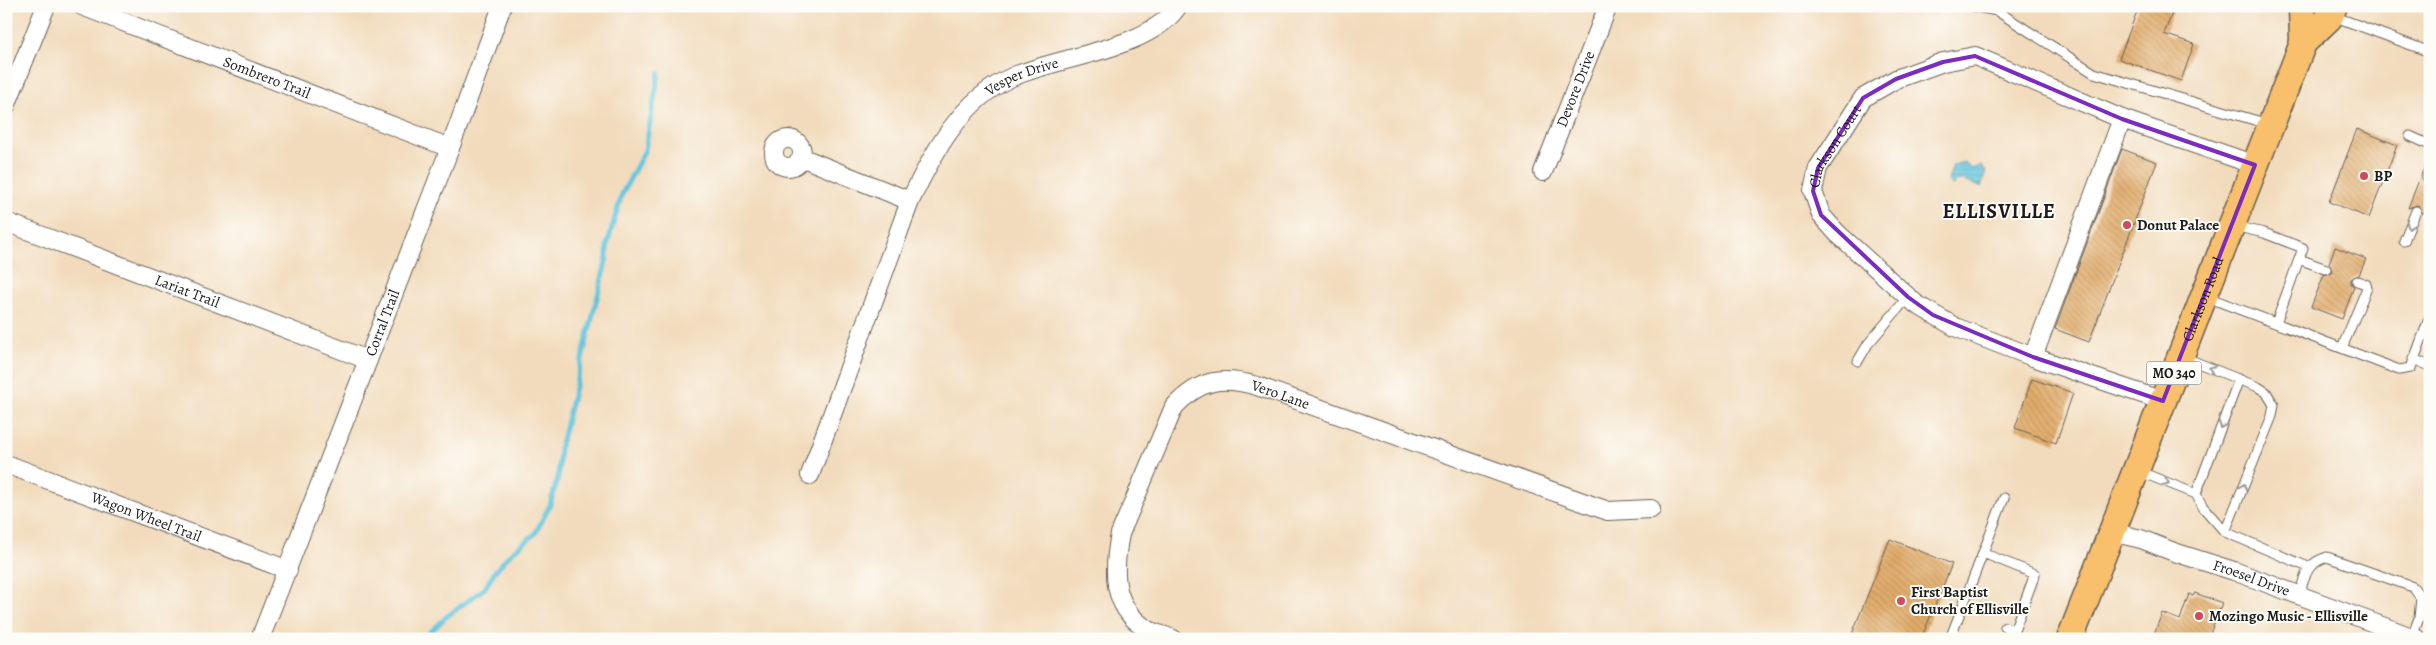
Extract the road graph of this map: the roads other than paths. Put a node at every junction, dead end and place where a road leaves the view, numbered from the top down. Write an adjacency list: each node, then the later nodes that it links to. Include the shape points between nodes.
1 (46, 6): 12 (street)
2 (82, 6): 17 (street, Sombrero Trail)
3 (502, 6): 17 (street, Corral Trail)
4 (1178, 6): 21 (street, Vesper Drive, via 1171,16 1144,36 1012,77 987,93 969,107 950,130 929,162)
5 (1608, 6): 20 (street, Devore Drive)
6 (1972, 6): 8 (lane)
7 (2302, 6): 10 (main road, Clarkson Road / MO 340)
8 (1998, 9): 14 (lane, via 2094,73)
9 (2332, 10): 10 (main road, Clarkson Road / MO 340); 11 (lane)
10 (2303, 43): 14 (main road, Clarkson Road / MO 340)
11 (2430, 52)
12 (6, 106)
13 (2122, 119): 19 (street, Clarkson Court); 30 (street, Clarkson Court, via 1975,56 1943,62 1896,79 1863,98 1818,168 1813,191 1821,214 1837,233); 35 (street)
14 (2271, 124): 19 (main road, Clarkson Road / MO 340)
15 (2410, 136): 16 (lane)
16 (2430, 145)
17 (450, 148): 36 (street, Corral Trail)
18 (803, 158): 21 (street)
19 (2255, 165): 24 (main road, Clarkson Road / MO 340)
20 (1543, 172)
21 (910, 201): 44 (street, Vesper Drive)
22 (2416, 211): 25 (lane, one-way to 25)
23 (6, 222): 36 (street, Lariat Trail)
24 (2231, 226): 26 (lane, via 2264,233 2303,248); 29 (main road, Clarkson Road / MO 340)
25 (2404, 241)
26 (2299, 259): 27 (lane); 32 (lane)
27 (2326, 269)
28 (2361, 282): 33 (lane, via 2366,292)
29 (2204, 296): 32 (lane); 34 (main road, Clarkson Road / MO 340)
30 (1908, 297): 35 (street, Clarkson Court, via 1955,327); 38 (lane, via 1868,344)
31 (2430, 316): 37 (lane)
32 (2276, 323): 33 (lane)
33 (2342, 348): 37 (lane, via 2399,370 2410,368)
34 (2180, 356): 40 (lane, one-way to 34); 41 (main road, Clarkson Road / MO 340)
35 (2033, 357): 41 (street, Clarkson Court)
36 (368, 360): 52 (street, Corral Trail)
37 (2414, 360): 39 (lane)
38 (1858, 361)
39 (2430, 366)
40 (2239, 380): 45 (lane, one-way to 45); 49 (lane, one-way to 40, via 2274,405 2266,392)
41 (2162, 401): 43 (main road, Clarkson Road / MO 340)
42 (6, 464): 52 (street, Wagon Wheel Trail)
43 (2136, 470): 45 (lane, one-way to 45); 48 (main road, Clarkson Road / MO 340)
44 (810, 475)
45 (2196, 494): 49 (lane, via 2202,507)
46 (2004, 498): 50 (lane)
47 (1651, 509): 60 (street, Vero Lane, via 1608,511 1258,386 1234,380 1211,381 1184,396 1174,407 1120,534 1115,557 1114,579 1119,599 1145,628)
48 (2111, 532): 53 (street, Froesel Drive, via 2141,539); 61 (main road, Clarkson Road / MO 340)
49 (2225, 532): 51 (lane)
50 (1983, 553): 55 (lane, via 2035,574); 56 (lane, via 1965,611)
51 (2308, 567): 53 (lane); 58 (lane, via 2327,557 2413,587 2421,598)
52 (288, 570): 59 (street, Corral Trail)
53 (2299, 595): 58 (street, Froesel Drive)
54 (2004, 627): 55 (lane)
55 (2013, 634)
56 (1951, 636): 57 (lane)
57 (1961, 637)
58 (2414, 638)
59 (260, 639)
60 (1173, 639)
61 (2070, 639)

